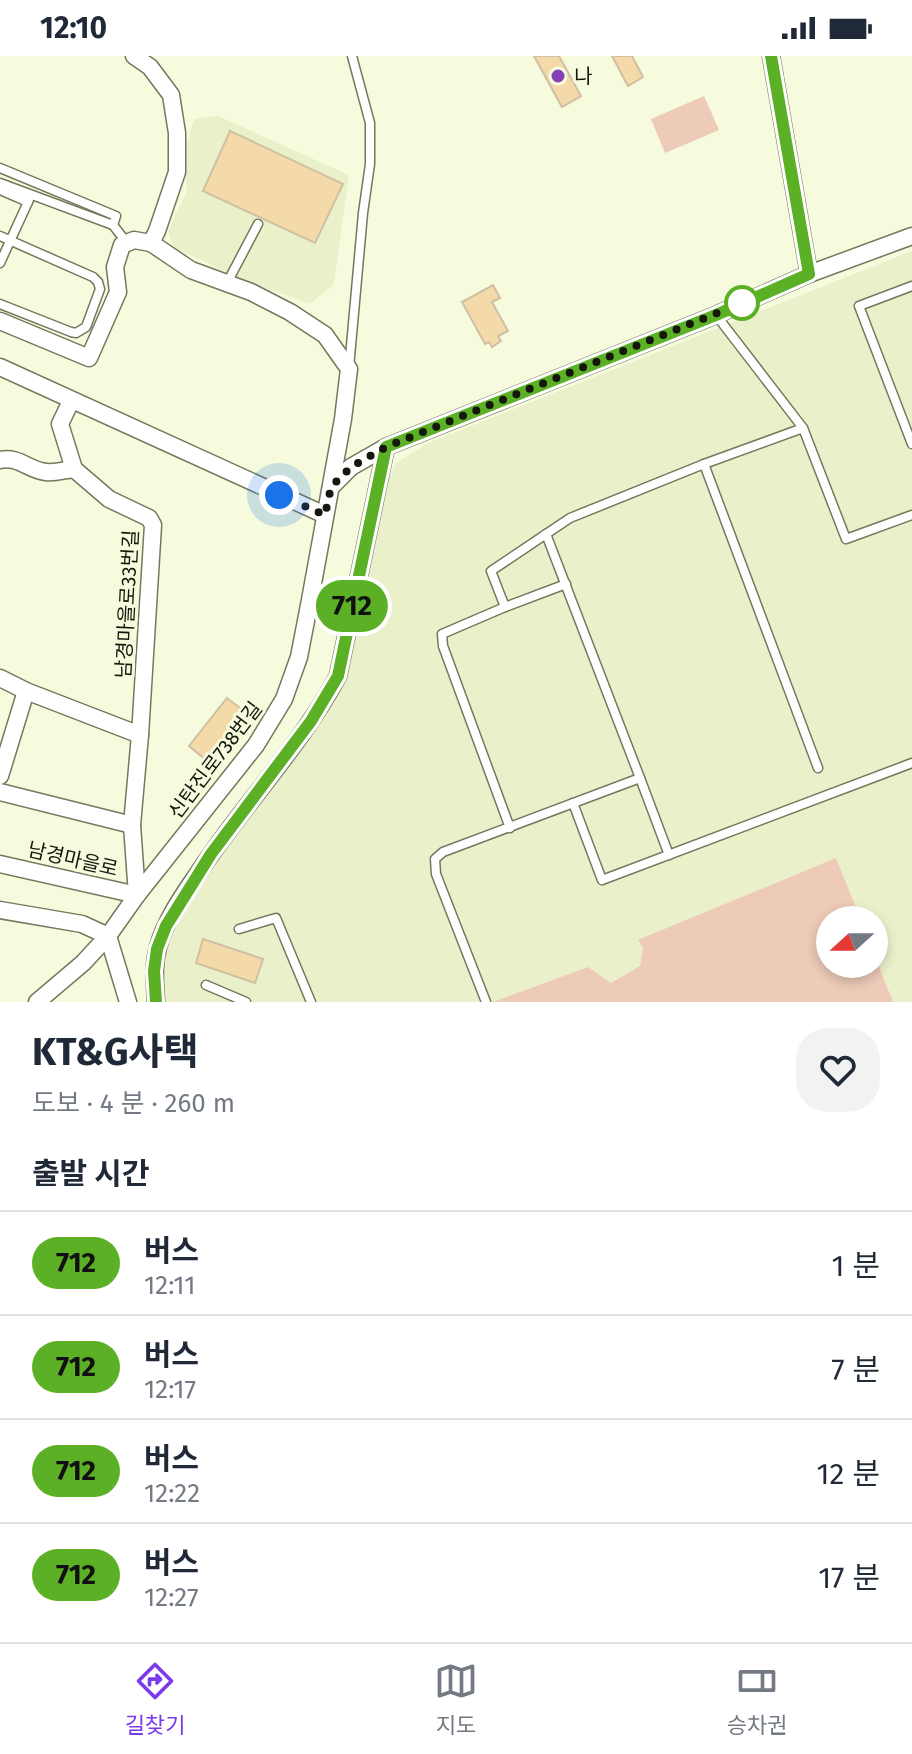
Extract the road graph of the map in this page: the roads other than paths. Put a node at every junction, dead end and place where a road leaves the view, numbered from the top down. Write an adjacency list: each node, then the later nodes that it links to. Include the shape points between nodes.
1 (134, 56): 4 (street)
2 (352, 56): 24 (lane, via 370,123 370,164)
3 (771, 56): 17 (street)
4 (153, 62): 15 (street, via 171,95 177,172)
5 (0, 168): 10 (lane, via 116,216)
6 (0, 183): 8 (lane)
7 (0, 190): 8 (lane)
8 (30, 198): 10 (lane); 13 (lane)
9 (258, 224): 18 (lane)
10 (113, 225): 14 (lane)
11 (0, 236): 13 (lane)
12 (912, 236): 17 (street)
13 (10, 241): 16 (lane); 20 (lane, via 93,277 100,289 86,327 76,333)
14 (127, 243): 15 (street); 22 (street, via 115,267 118,292 89,358)
15 (151, 243): 18 (street, via 191,270)
16 (0, 263)
17 (809, 274): 21 (street)
18 (227, 283): 24 (street, via 264,298 325,335)
19 (912, 286): 27 (lane, via 859,306)
20 (0, 304)
21 (716, 315): 26 (lane); 28 (street)
22 (0, 321)
23 (0, 367): 25 (street)
24 (349, 369): 32 (street, 신탄진로738번길)
25 (71, 401): 31 (street, via 60,424); 33 (street)
26 (803, 428): 30 (lane); 34 (lane, via 846,539)
27 (912, 444)
28 (386, 447): 32 (street, via 351,467); 58 (street, via 338,676 171,916 157,949)
29 (0, 460): 31 (street, via 22,461 47,472)
30 (704, 464): 35 (lane, via 570,518); 42 (lane)
31 (74, 469): 40 (street, 남경마을로33번길, via 109,499 153,525)
32 (331, 487): 33 (street, 신탄진로738번길)
33 (325, 515): 51 (street, 신탄진로738번길, via 299,657 284,699 256,745)
34 (912, 515)
35 (546, 534): 36 (lane); 37 (lane, via 491,571)
36 (566, 584): 37 (lane); 44 (lane)
37 (505, 607): 48 (lane, via 442,634)
38 (0, 678): 39 (street)
39 (26, 691): 40 (street); 43 (street)
40 (140, 735): 47 (street, 신탄진로738번길)
41 (912, 763): 49 (lane)
42 (818, 768)
43 (0, 776)
44 (640, 778): 46 (lane); 49 (lane)
45 (0, 792): 47 (street)
46 (573, 803): 48 (lane); 49 (lane, via 602,880)
47 (132, 825): 51 (street, 신탄진로738번길)
48 (510, 828): 61 (lane, via 435,859 436,874)
49 (669, 855)
50 (0, 864): 51 (street, 남경마을로)
51 (137, 895): 54 (street, 신탄진로738번길)
52 (0, 910): 54 (street, via 82,924)
53 (239, 929): 60 (lane, via 276,918)
54 (108, 936): 56 (street, 신탄진로738번길); 57 (street)
55 (206, 985): 59 (lane)
56 (37, 1002)
57 (128, 1002)
58 (156, 1002)
59 (246, 1002)
60 (311, 1002)
61 (486, 1002)

